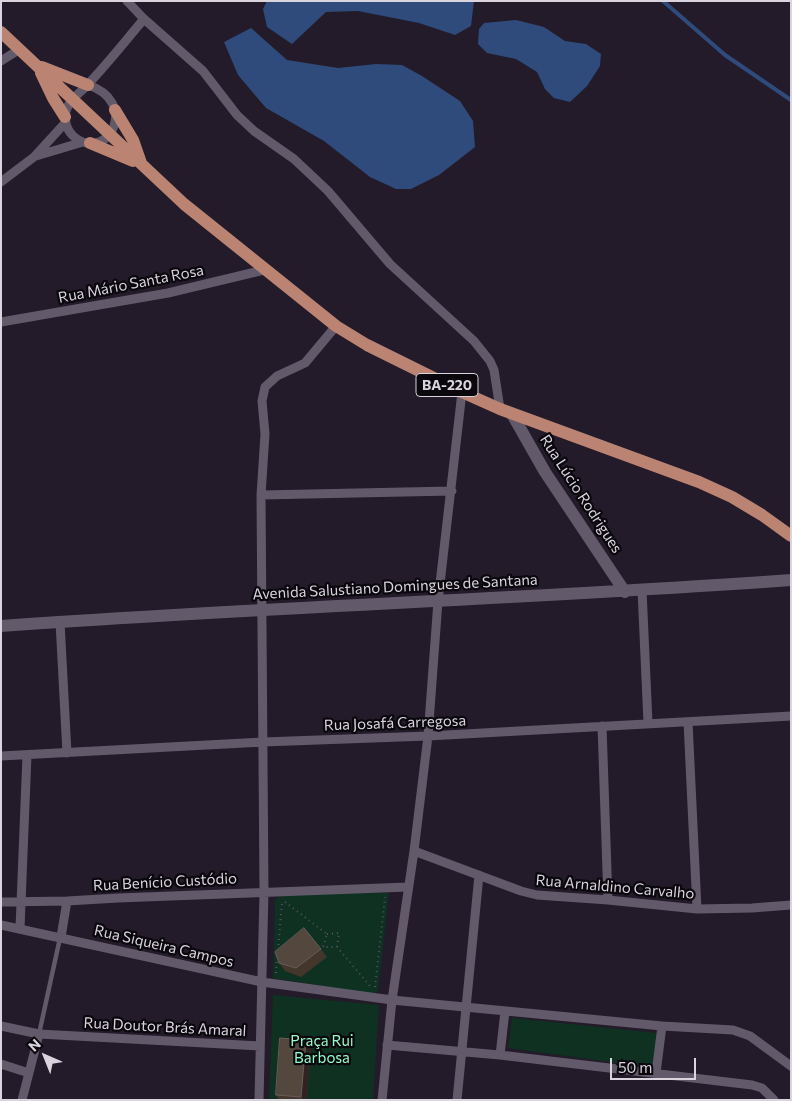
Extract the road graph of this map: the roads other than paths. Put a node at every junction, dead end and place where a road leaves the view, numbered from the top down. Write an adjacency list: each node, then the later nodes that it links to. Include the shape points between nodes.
1 (127, 1): 2 (street)
2 (144, 19): 7 (street); 20 (street, via 203,71 237,115 254,131 322,185 390,264 474,342 494,370)
3 (1, 32): 4 (main road, BA-220)
4 (20, 49): 5 (street); 6 (main road, BA-220)
5 (1, 61)
6 (38, 66): 7 (main road); 8 (main road, BA-220); 10 (main road)
7 (88, 85): 8 (street); 9 (street, via 107,96)
8 (72, 100): 10 (street); 11 (main road, BA-220)
9 (115, 110): 11 (street, via 116,121); 14 (main road, via 133,140)
10 (65, 120): 12 (street, via 72,134); 13 (street)
11 (109, 135): 12 (street); 14 (main road, BA-220)
12 (86, 142): 13 (street); 14 (main road)
13 (34, 157): 15 (street)
14 (142, 165): 16 (main road, BA-220)
15 (1, 182)
16 (264, 270): 17 (street, Rua Mário Santa Rosa, via 168,293); 18 (main road, BA-220)
17 (1, 322)
18 (336, 326): 19 (main road, BA-220); 23 (street, via 305,363 277,376 265,387)
19 (462, 392): 20 (main road, BA-220); 22 (street)
20 (500, 409): 21 (main road, BA-220)
21 (512, 414): 24 (main road, BA-220, via 699,482 732,497); 27 (street, Rua Lúcio Rodrigues, via 545,472)
22 (452, 491): 23 (street); 28 (street)
23 (261, 495): 29 (street)
24 (791, 536)
25 (791, 580): 26 (street, Avenida Salustiano Domingues de Santana)
26 (642, 590): 27 (street, Avenida Salustiano Domingues de Santana); 34 (street)
27 (625, 592): 28 (street, Avenida Salustiano Domingues de Santana)
28 (438, 600): 29 (street, Avenida Salustiano Domingues de Santana); 36 (street)
29 (262, 609): 30 (street, Avenida Salustiano Domingues de Santana); 37 (street)
30 (60, 622): 31 (street, Avenida Salustiano Domingues de Santana); 38 (street)
31 (1, 626)
32 (791, 716): 33 (street, Rua Josafá Carregosa)
33 (688, 722): 34 (street, Rua Josafá Carregosa); 50 (street)
34 (648, 723): 35 (street, Rua Josafá Carregosa)
35 (602, 726): 36 (street, Rua Josafá Carregosa); 45 (street)
36 (428, 736): 37 (street, Rua Josafá Carregosa); 41 (street)
37 (262, 742): 38 (street, Rua Josafá Carregosa); 44 (street)
38 (67, 753): 39 (street, Rua Josafá Carregosa)
39 (27, 755): 40 (street, Rua Josafá Carregosa); 48 (street)
40 (1, 756)
41 (414, 851): 42 (street, Rua Arnaldino Carvalho); 43 (street)
42 (479, 875): 45 (street, Rua Arnaldino Carvalho, via 537,895); 56 (street)
43 (408, 887): 44 (street, Rua Benício Custódio); 55 (street)
44 (264, 892): 46 (street, Rua Benício Custódio); 54 (street)
45 (608, 900): 50 (street, Rua Arnaldino Carvalho)
46 (67, 901): 48 (street, Rua Benício Custódio); 53 (street)
47 (1, 902): 48 (street, Rua Benício Custódio)
48 (21, 902): 52 (street)
49 (791, 905): 50 (street, Rua Arnaldino Carvalho)
50 (697, 909)
51 (1, 925): 52 (street, Rua Siqueira Campos)
52 (20, 928): 53 (street, Rua Siqueira Campos)
53 (61, 937): 54 (street, Rua Siqueira Campos); 60 (lane)
54 (262, 982): 55 (street, Rua Siqueira Campos); 62 (street)
55 (392, 1000): 56 (street, Rua Siqueira Campos); 61 (street)
56 (466, 1007): 57 (street, Rua Siqueira Campos); 63 (street)
57 (505, 1011): 59 (street, Rua Siqueira Campos); 64 (street)
58 (1, 1026): 60 (street, Rua Doutor Brás Amaral)
59 (662, 1026): 66 (street, Rua Siqueira Campos, via 742,1032); 68 (street)
60 (39, 1034): 62 (street, Rua Doutor Brás Amaral); 67 (street)
61 (387, 1045): 63 (street); 71 (street)
62 (260, 1046): 70 (street)
63 (461, 1050): 64 (street); 72 (street)
64 (500, 1054): 68 (street)
65 (1, 1064): 67 (street)
66 (791, 1066)
67 (29, 1073): 69 (street)
68 (656, 1073): 73 (street, via 752,1085 762,1088)
69 (22, 1100)
70 (259, 1100)
71 (382, 1100)
72 (457, 1100)
73 (774, 1100)

